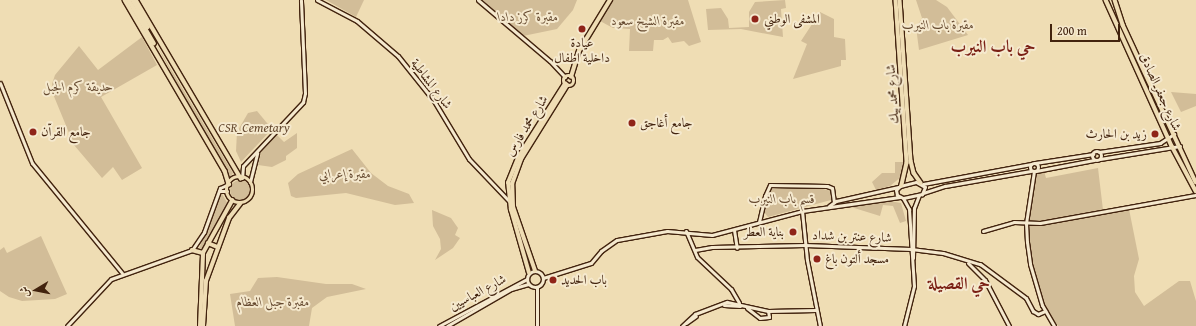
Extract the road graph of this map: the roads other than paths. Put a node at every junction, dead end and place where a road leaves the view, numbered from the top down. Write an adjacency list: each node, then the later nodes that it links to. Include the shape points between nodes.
1 (125, 0): 14 (main road)
2 (130, 0): 14 (main road)
3 (133, 0): 13 (main road)
4 (136, 0): 13 (main road)
5 (301, 0): 22 (main road, via 305,93 303,102)
6 (317, 0): 47 (main road, شارع المشاطية, via 357,21 398,56 434,101 469,159)
7 (478, 0): 15 (main road)
8 (610, 0): 15 (main road, via 579,50)
9 (896, 0): 38 (main road, شارع محمد بيك, via 907,163)
10 (900, 0): 36 (main road, شارع محمد بيك, via 911,161 914,173)
11 (1115, 1): 12 (main road); 18 (main road, شارع جعفر الصادق, via 1123,25)
12 (1107, 2): 19 (main road, شارع جعفر الصادق)
13 (166, 54): 31 (main road)
14 (161, 58): 37 (main road, via 225,171)
15 (568, 77): 17 (main road); 17 (main road, via 573,82)
16 (0, 83): 69 (main road, via 32,163)
17 (566, 85): 47 (main road, شارع محمد فارس, via 518,158 508,183); 68 (main road, شارع محمد فارس, via 521,159 512,184 513,207)
18 (1174, 134): 19 (main road); 20 (main road, شارع جعفر الصادق)
19 (1169, 136): 21 (main road, شارع جعفر الصادق); 23 (main road, via 1160,143)
20 (1180, 146): 21 (main road); 35 (main road, شارع جعفر الصادق)
21 (1174, 148): 25 (main road, via 1160,147); 40 (main road, شارع جعفر الصادق)
22 (259, 150): 31 (main road, via 242,167); 33 (main road, via 253,161)
23 (1099, 152): 24 (main road); 25 (main road)
24 (1093, 154): 26 (main road); 27 (main road)
25 (1100, 159): 26 (main road)
26 (1094, 160): 28 (main road)
27 (1033, 164): 28 (main road); 28 (main road, via 1038,167); 29 (main road)
28 (1034, 171): 32 (main road); 53 (main road)
29 (972, 176): 30 (main road); 32 (main road)
30 (966, 177): 34 (main road); 36 (main road)
31 (241, 178): 33 (main road); 37 (main road)
32 (973, 181): 34 (main road)
33 (250, 182): 49 (main road, via 252,195)
34 (967, 182): 42 (main road)
35 (1196, 182)
36 (922, 183): 38 (main road); 42 (main road)
37 (229, 184): 39 (main road); 41 (main road, via 225,184)
38 (900, 186): 45 (main road, via 896,194); 48 (main road)
39 (227, 191): 41 (main road); 46 (main road)
40 (1196, 191)
41 (219, 192): 61 (main road, via 204,232)
42 (923, 193): 43 (main road)
43 (919, 195): 45 (main road); 63 (main road, via 914,208)
44 (1196, 195): 53 (main road, via 1040,223)
45 (902, 198): 50 (main road); 63 (main road, via 909,209)
46 (232, 201): 49 (main road); 57 (main road)
47 (509, 201): 70 (main road, شارع محمد فارس)
48 (834, 202): 50 (main road); 52 (main road, via 832,188 827,186 770,185)
49 (240, 204): 59 (main road, via 233,211)
50 (829, 206): 51 (main road)
51 (802, 210): 52 (main road); 58 (main road)
52 (759, 222): 54 (main road)
53 (1026, 223): 56 (main road, via 1014,222); 80 (main road, via 1030,264)
54 (734, 230): 55 (main road, via 712,235); 60 (main road)
55 (686, 231): 62 (main road); 71 (main road, via 617,240 601,251 591,263)
56 (983, 231)
57 (208, 242): 59 (main road); 64 (main road)
58 (805, 245): 60 (main road, شارع عنتر بن شداد); 63 (main road, شارع عنتر بن شداد); 79 (main road)
59 (218, 247): 67 (main road)
60 (737, 248): 62 (main road, شارع عنتر بن شداد, via 712,247)
61 (192, 250): 64 (main road); 69 (main road)
62 (695, 250): 76 (main road, via 697,257 731,289)
63 (913, 250): 65 (main road, شارع عنتر بن شداد, via 943,253); 88 (main road, via 914,289)
64 (203, 253): 66 (main road)
65 (964, 261): 80 (main road, شارع عنتر بن شداد, via 980,264 997,275 1026,298 1032,311 1038,314); 89 (main road, via 985,280)
66 (202, 270): 67 (main road); 73 (main road)
67 (210, 271): 73 (main road)
68 (535, 271): 70 (main road); 71 (main road)
69 (122, 273): 81 (main road, via 111,279)
70 (529, 273): 72 (main road)
71 (543, 278): 75 (main road)
72 (527, 279): 74 (main road); 83 (main road, شارع العباسيين)
73 (203, 284): 82 (main road)
74 (528, 284): 75 (main road); 84 (main road, شارع العباسيين, via 510,290)
75 (537, 287): 85 (main road)
76 (739, 303): 77 (main road); 86 (main road, via 727,302 712,307 692,316)
77 (753, 310): 78 (main road); 78 (main road, via 762,318 770,316); 86 (main road, via 724,305 700,314)
78 (768, 310): 79 (main road)
79 (816, 310): 87 (main road)
80 (1045, 311): 90 (main road)
81 (67, 326)
82 (201, 326)
83 (439, 326)
84 (447, 326)
85 (537, 326)
86 (683, 326)
87 (820, 326)
88 (904, 326)
89 (1009, 326)
90 (1054, 326)

